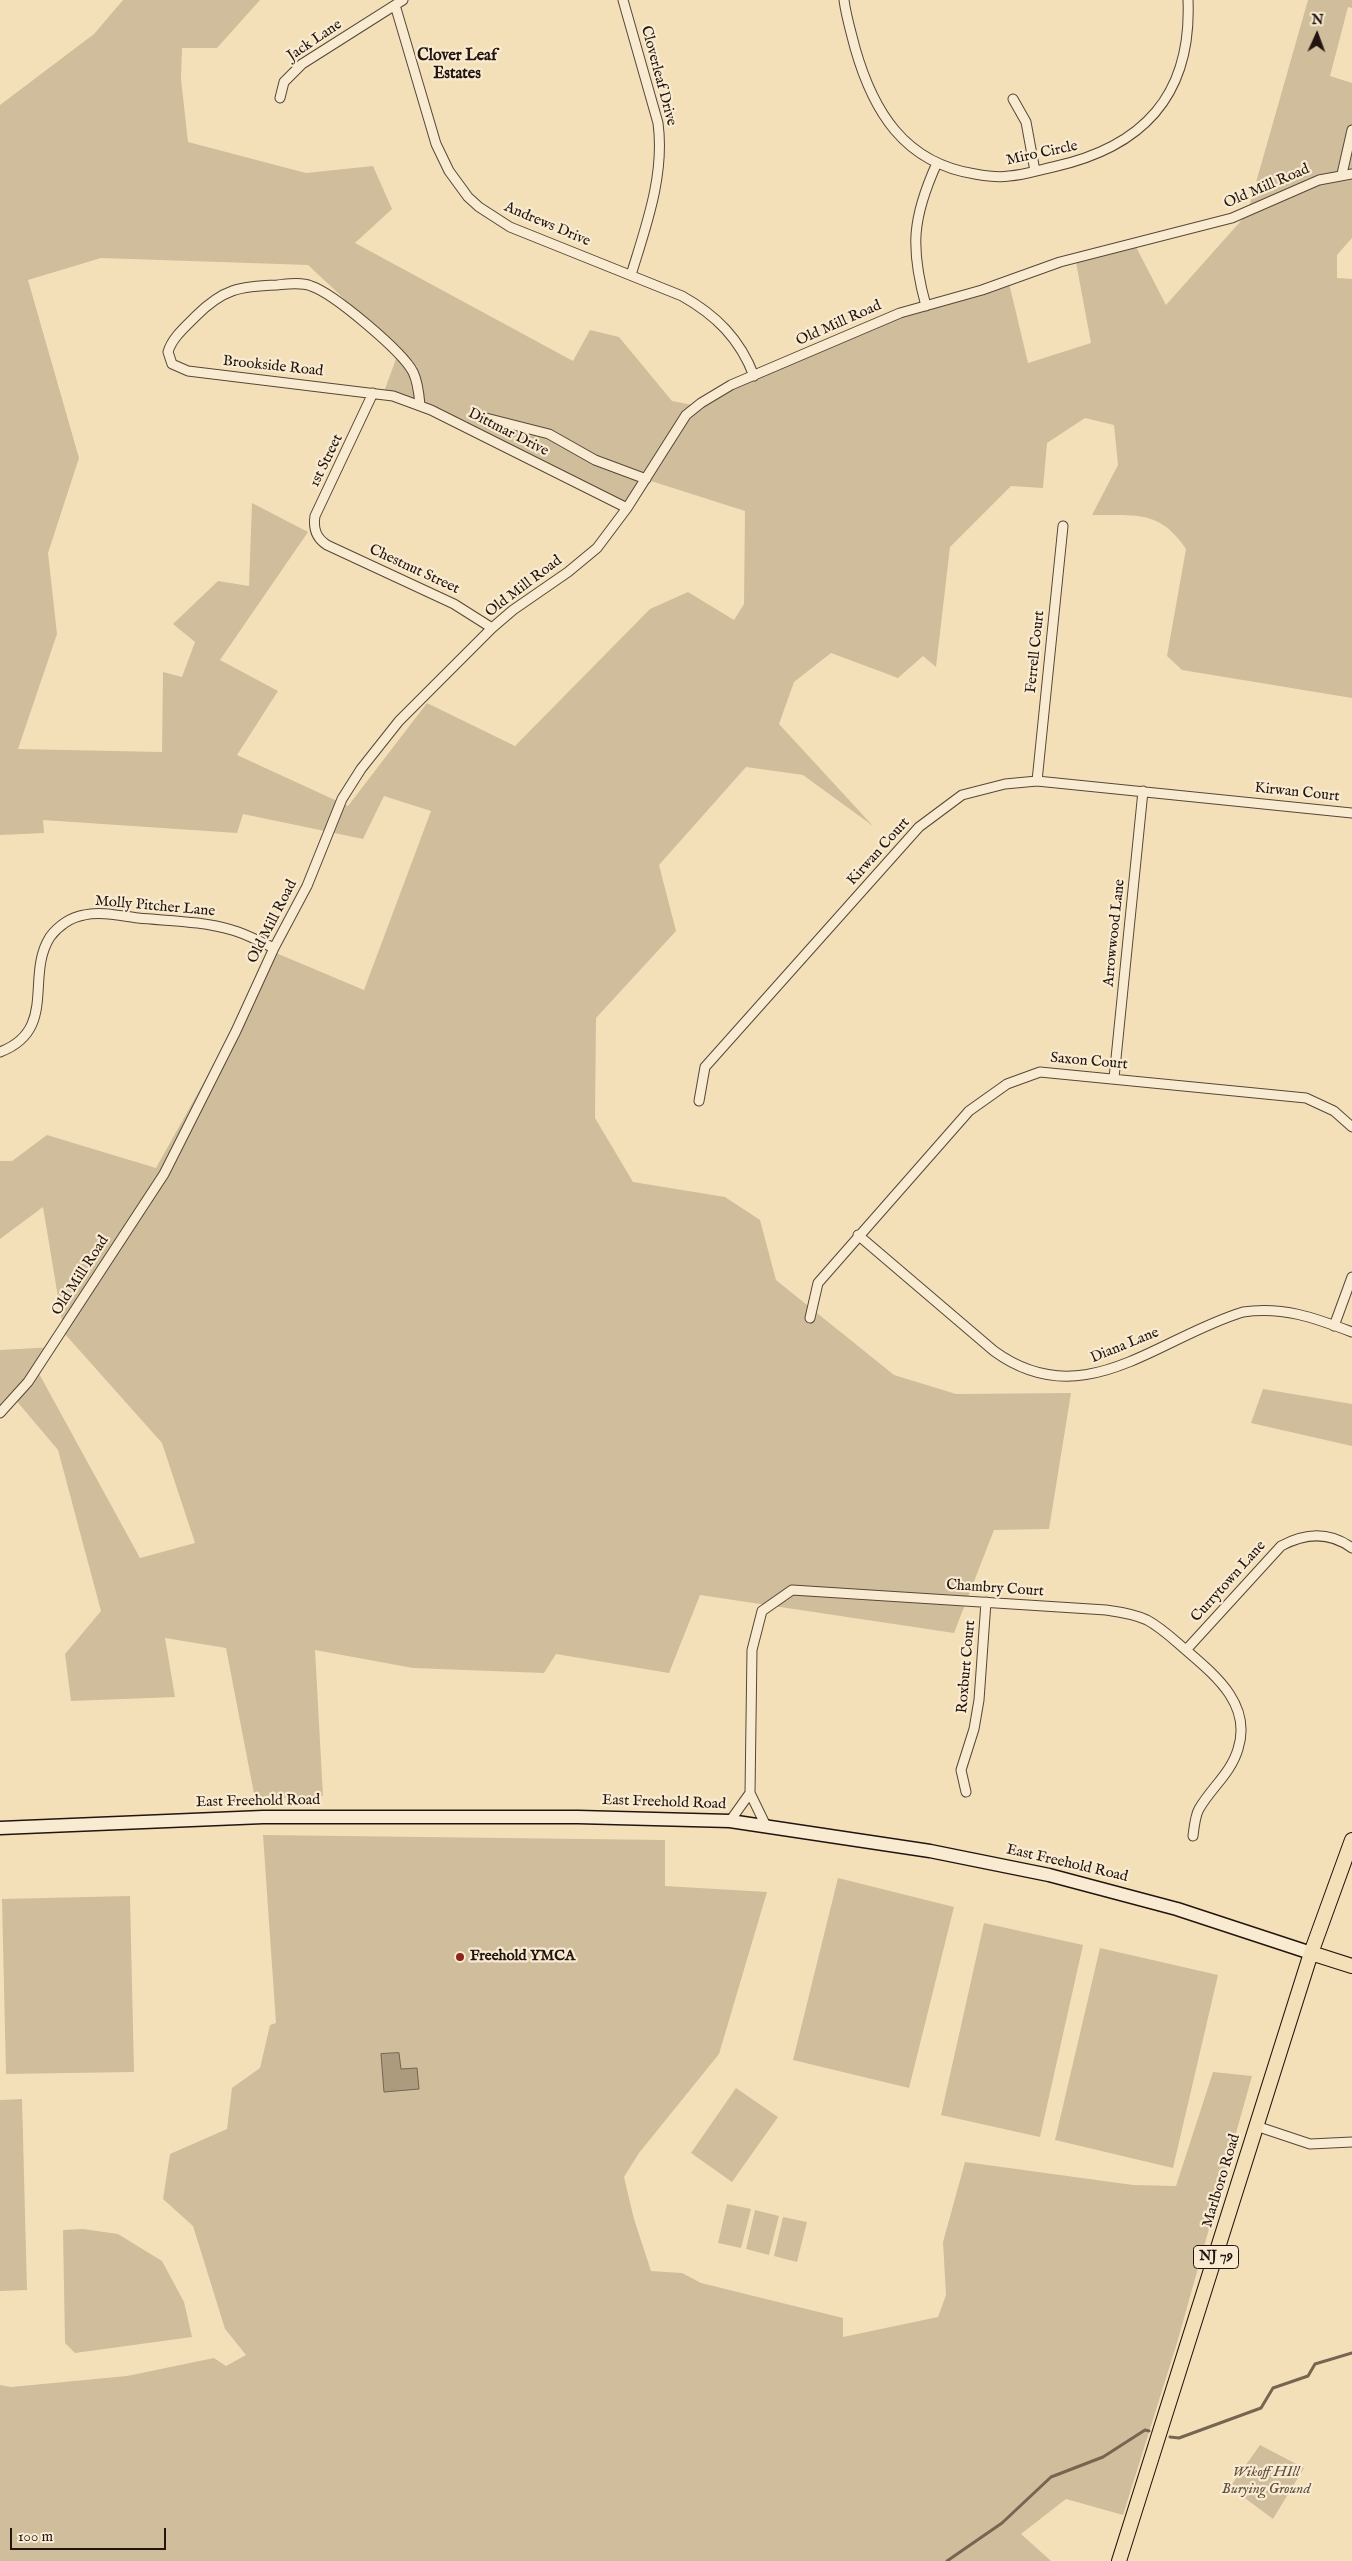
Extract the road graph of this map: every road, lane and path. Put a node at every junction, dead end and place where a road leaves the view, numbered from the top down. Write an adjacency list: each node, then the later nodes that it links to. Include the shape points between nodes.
1 (623, 0): 12 (street, Cloverleaf Drive, via 660,139 657,179)
2 (844, 0): 8 (street, Miro Circle, via 872,97 891,126)
3 (1188, 0): 9 (street, Miro Circle, via 1183,60 1175,82 1154,114 1139,129 1107,150)
4 (399, 2): 5 (street, Jack Lane, via 302,64 284,82); 12 (street, Andrews Drive, via 436,144 449,171 468,197 510,227)
5 (280, 98)
6 (1013, 99): 9 (street, via 1026,122)
7 (1352, 130): 10 (street)
8 (937, 163): 9 (street, Miro Circle, via 988,176); 13 (street, via 922,198 915,232 917,270)
9 (1035, 171)
10 (1342, 174): 11 (street, Old Mill Road); 13 (street, Old Mill Road, via 1319,180 1232,218 1060,262)
11 (1352, 174)
12 (631, 275): 14 (street, Andrews Drive, via 682,296 713,315 741,347)
13 (926, 306): 14 (street, Old Mill Road, via 866,326)
14 (754, 376): 18 (street, Old Mill Road, via 719,391 686,416)
15 (373, 392): 16 (street, Dittmar Drive); 16 (street, Brookside Road, via 188,372 172,364 168,352 191,321 215,298 250,286 302,284 321,290 359,318 408,365 416,381); 21 (street, 1st Street, via 315,516 315,532)
16 (420, 405): 19 (street, Dittmar Drive)
17 (478, 416): 18 (street, via 549,434 595,460)
18 (646, 479): 19 (street, Old Mill Road)
19 (628, 508): 22 (street, Old Mill Road, via 586,558)
20 (1063, 526): 23 (street, Ferrell Court)
21 (321, 541): 22 (street, Chestnut Street, via 454,604)
22 (492, 628): 26 (street, Old Mill Road, via 400,721 361,769 342,798 307,886)
23 (1037, 781): 24 (street, Kirwan Court); 29 (street, Kirwan Court, via 1004,784 962,795 919,827 705,1067)
24 (1143, 792): 25 (street, Kirwan Court); 28 (street, Arrowwood Lane)
25 (1352, 813)
26 (274, 948): 27 (street, Molly Pitcher Lane, via 215,925 98,914 78,916 58,928 45,947 37,1013 30,1028 21,1040); 36 (street, Old Mill Road, via 164,1174 28,1382)
27 (0, 1052)
28 (1114, 1078): 30 (street, Saxon Court, via 1306,1098 1334,1111); 31 (street, Saxon Court, via 1040,1072 1007,1084 969,1111)
29 (698, 1101)
30 (1352, 1126)
31 (858, 1235): 33 (street, Saxon Court, via 818,1283); 34 (street, Diana Lane, via 994,1351 1008,1361 1039,1374 1070,1378 1111,1370 1243,1312 1290,1311)
32 (1352, 1277): 34 (street)
33 (810, 1318)
34 (1334, 1326): 35 (street, Diana Lane)
35 (1352, 1332)
36 (0, 1413)
37 (1352, 1548): 39 (street, Currytown Lane, via 1330,1536 1319,1535 1293,1539 1281,1546)
38 (986, 1602): 39 (street, Chambry Court, via 1123,1612 1149,1621); 40 (street, Roxburt Court, via 980,1700 961,1770); 41 (street, Chambry Court, via 792,1590 762,1611 752,1650)
39 (1186, 1650): 45 (street, Chambry Court, via 1225,1686 1235,1703 1241,1724 1235,1759 1198,1811)
40 (966, 1792)
41 (750, 1793): 42 (street); 43 (street, Chambry Court)
42 (730, 1821): 43 (main road, East Freehold Road); 44 (main road, East Freehold Road, via 578,1817 263,1817)
43 (766, 1826): 47 (main road, East Freehold Road, via 930,1851 1049,1875 1159,1904)
44 (0, 1828)
45 (1193, 1836)
46 (1352, 1840): 47 (main road, NJ 79)
47 (1311, 1953): 48 (main road); 49 (main road, Marlboro Road / NJ 79)
48 (1352, 1966)
49 (1256, 2126): 50 (street, via 1310,2144); 51 (main road, Marlboro Road / NJ 79)
50 (1352, 2142)
51 (1119, 2561)

